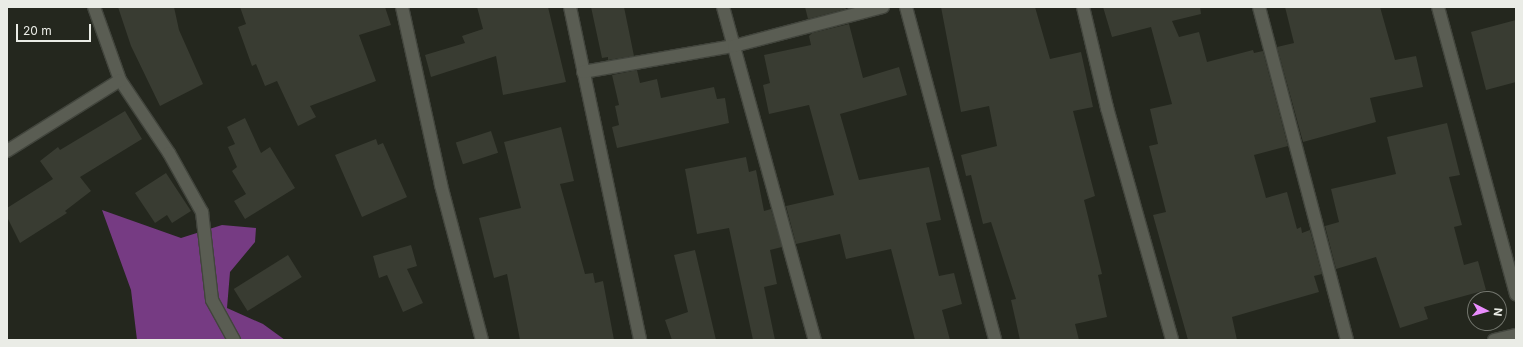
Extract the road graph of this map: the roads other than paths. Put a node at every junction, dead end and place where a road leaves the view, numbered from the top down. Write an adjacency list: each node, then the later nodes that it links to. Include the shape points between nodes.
1 (94, 7): 12 (street)
2 (402, 7): 17 (street, via 441,185)
3 (570, 7): 11 (street)
4 (723, 7): 10 (street)
5 (884, 7): 10 (street)
6 (906, 7): 20 (street)
7 (1083, 7): 21 (street, via 1107,108)
8 (1259, 7): 22 (street)
9 (1438, 7): 14 (street)
10 (734, 46): 11 (street); 19 (street)
11 (583, 72): 18 (street)
12 (120, 80): 13 (street); 16 (street, via 169,153 202,212 212,300)
13 (7, 151)
14 (1516, 295)
15 (1516, 335): 23 (street)
16 (234, 340)
17 (482, 340)
18 (640, 340)
19 (815, 340)
20 (995, 340)
21 (1172, 340)
22 (1347, 340)
23 (1494, 340)

